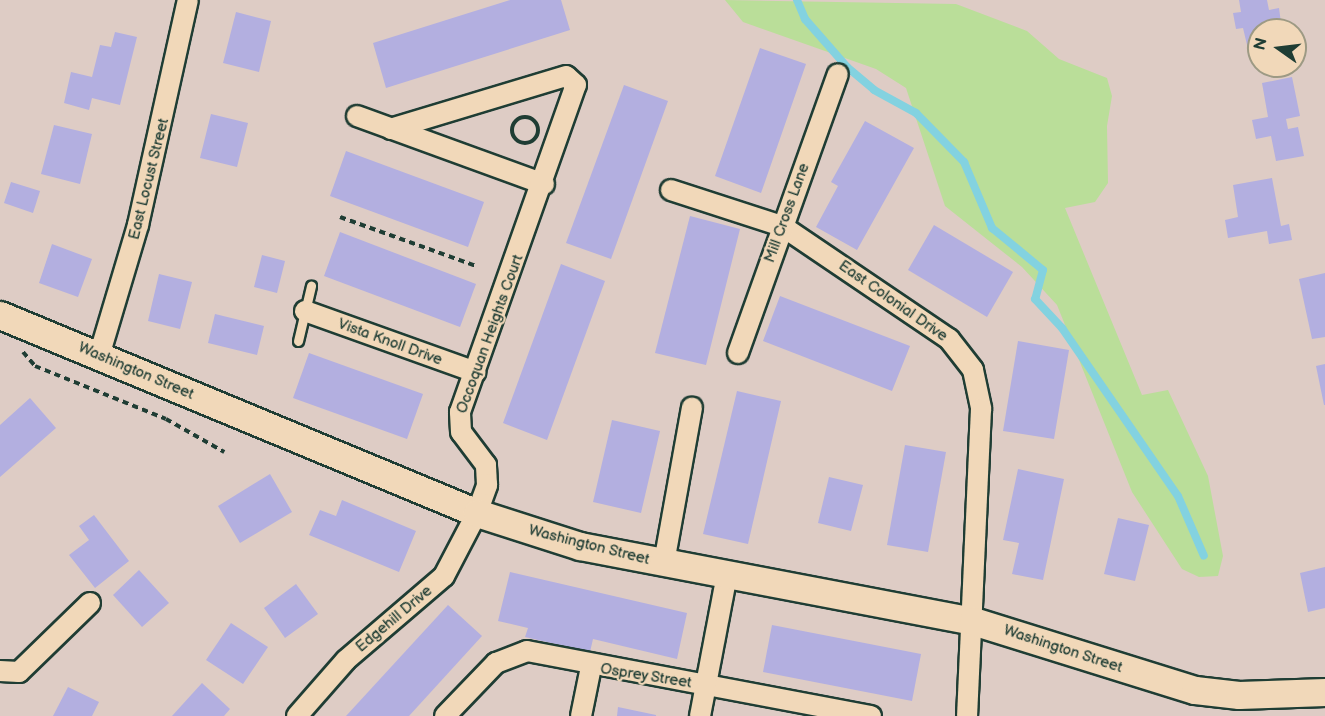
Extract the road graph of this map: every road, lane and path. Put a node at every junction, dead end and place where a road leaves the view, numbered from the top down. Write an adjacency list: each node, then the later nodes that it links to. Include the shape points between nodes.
1 (188, 0): 17 (street, East Locust Street, via 138,225)
2 (838, 74): 9 (street, Mill Cross Lane)
3 (357, 117): 4 (street)
4 (391, 129): 6 (street); 6 (street, Occoquan Heights Court, via 571,76 577,91)
5 (523, 143): 5 (path, via 532,141 538,132 529,117 513,125 514,137)
6 (544, 184): 18 (street, Occoquan Heights Court)
7 (671, 190): 9 (street, East Colonial Drive)
8 (340, 217): 10 (path)
9 (782, 226): 16 (street, Mill Cross Lane); 25 (street, East Colonial Drive, via 949,339 973,370 981,409)
10 (476, 266)
11 (311, 286): 12 (lane)
12 (305, 311): 14 (lane); 18 (street, Vista Knoll Drive)
13 (0, 315): 17 (street, Washington Street)
14 (298, 341)
15 (23, 351): 20 (path, via 35,366 166,419)
16 (738, 353)
17 (99, 356): 21 (street, Washington Street)
18 (475, 372): 21 (street, Occoquan Heights Court, via 459,422 461,432 486,465 487,485)
19 (693, 408): 22 (street)
20 (224, 452)
21 (477, 513): 22 (street, Washington Street, via 580,546); 30 (street, Edgehill Drive, via 444,576 345,660)
22 (664, 563): 23 (street, Washington Street)
23 (727, 574): 25 (street, Washington Street); 28 (street)
24 (90, 603): 27 (street, via 19,672)
25 (973, 621): 29 (street, Washington Street, via 1203,691 1256,696); 35 (street, East Colonial Drive)
26 (591, 667): 28 (street, Osprey Street); 31 (street, Osprey Street, via 527,651 496,663); 32 (street)
27 (0, 671)
28 (706, 685): 33 (street); 34 (street, Osprey Street)
29 (1325, 692)
30 (297, 716)
31 (445, 716)
32 (581, 716)
33 (700, 716)
34 (871, 716)
35 (967, 716)

